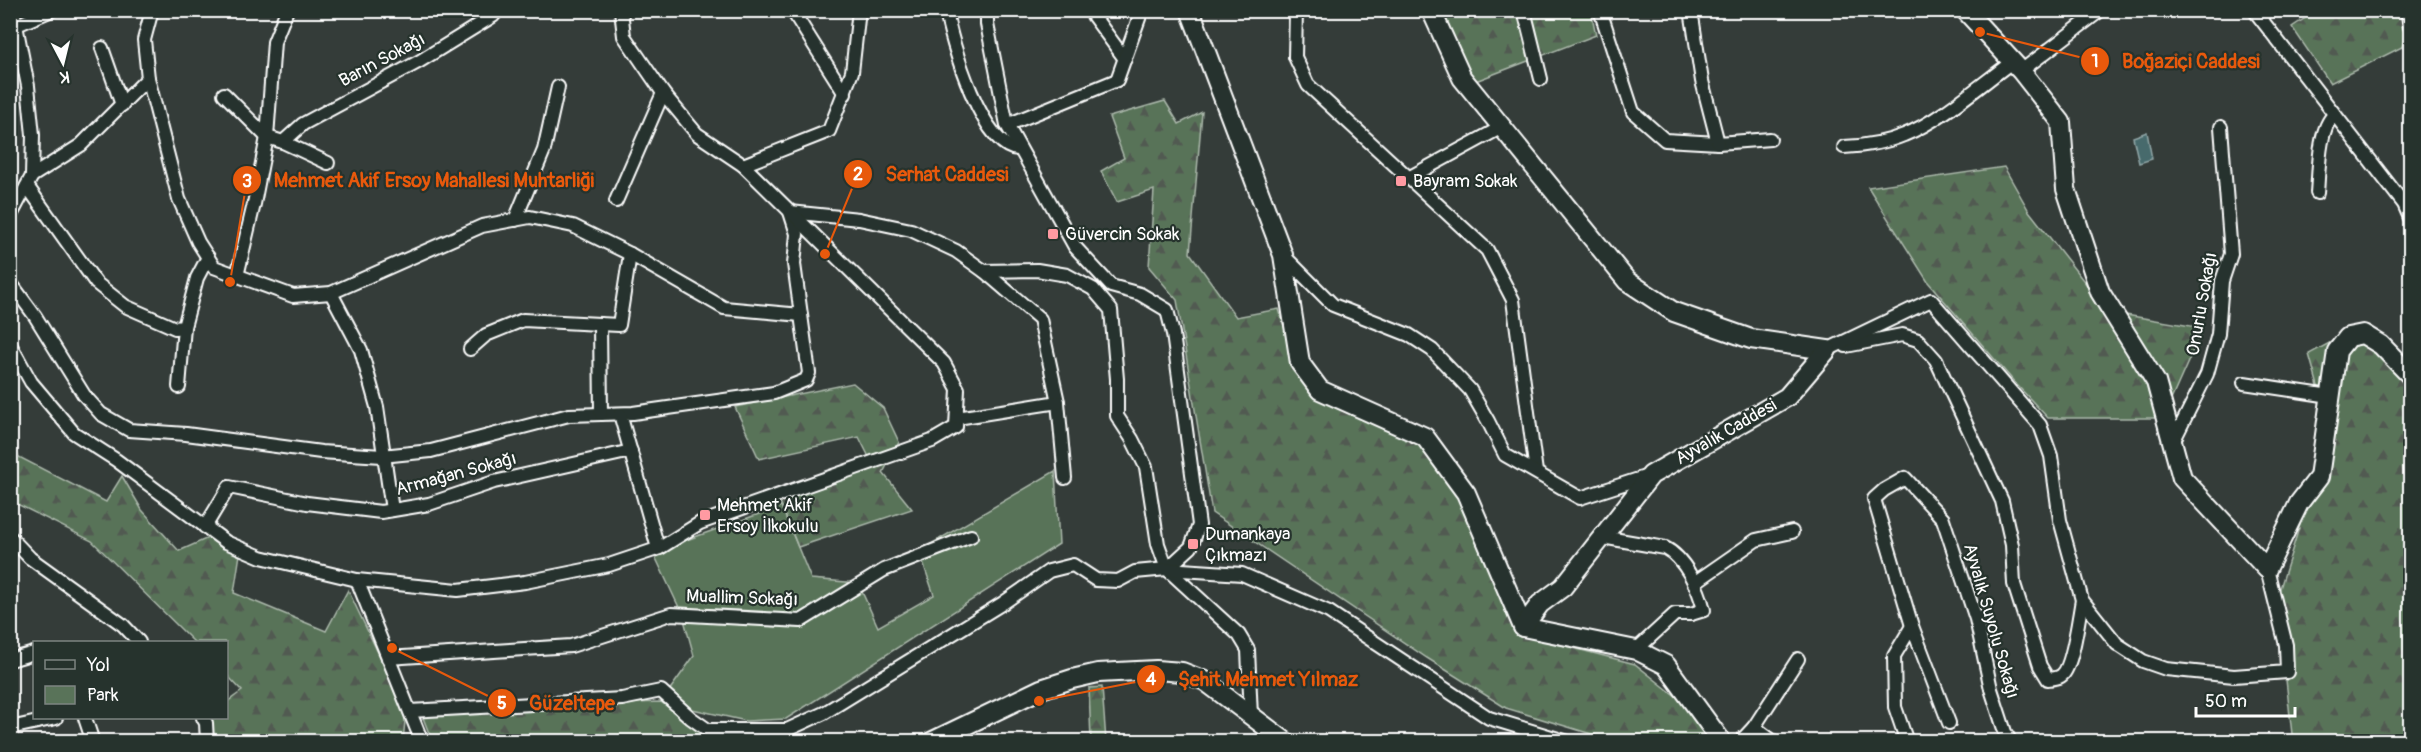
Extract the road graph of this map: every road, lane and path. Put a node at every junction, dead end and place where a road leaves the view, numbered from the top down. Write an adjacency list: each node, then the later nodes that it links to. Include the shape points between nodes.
1 (13, 10): 23 (street)
2 (52, 10): 23 (street)
3 (152, 10): 28 (street, via 144,40)
4 (286, 10): 39 (street, via 274,42)
5 (498, 10): 41 (street, Barın Sokağı, via 420,61 303,124)
6 (621, 10): 31 (street, via 624,36)
7 (792, 10): 33 (street)
8 (859, 10): 33 (street, via 852,72)
9 (946, 10): 44 (street, via 962,69 981,115 1005,144)
10 (987, 10): 36 (street)
11 (1089, 10): 26 (street)
12 (1142, 10): 26 (street)
13 (1190, 10): 57 (street)
14 (1296, 10): 47 (street, via 1295,57 1308,85)
15 (1431, 10): 37 (street, via 1462,78)
16 (1524, 10): 29 (street)
17 (1600, 10): 42 (street, via 1633,112 1665,140)
18 (1691, 10): 42 (street, via 1702,81)
19 (1965, 10): 27 (street)
20 (2101, 10): 27 (street)
21 (2254, 10): 35 (street)
22 (2407, 10): 24 (street)
23 (13, 27): 48 (street, via 28,86 33,135)
24 (2410, 27)
25 (102, 48): 34 (street)
26 (1125, 58): 36 (street, via 1118,80)
27 (2017, 66): 43 (street, via 1903,135 1874,144); 79 (street, via 2061,122 2066,189 2100,292 2156,382)
28 (148, 78): 34 (street); 58 (street, via 179,200)
29 (1541, 79)
30 (558, 87): 55 (street, via 544,150)
31 (663, 93): 46 (street, via 697,134); 50 (street)
32 (224, 94): 39 (street)
33 (845, 94): 46 (street, via 829,131)
34 (122, 105): 48 (street, via 81,145)
35 (2334, 115): 49 (street, via 2323,136); 51 (street)
36 (1007, 125): 44 (street)
37 (1502, 127): 47 (street); 70 (street, via 1627,281 1674,312 1751,339)
38 (2222, 127): 79 (street, Onurlu Sokağı, via 2230,254 2222,281 2218,334 2207,374)
39 (267, 137): 41 (street); 60 (street)
40 (1770, 139): 42 (street)
41 (283, 142): 45 (street)
42 (1718, 143)
43 (1844, 147)
44 (1020, 149): 61 (street, via 1075,247)
45 (328, 163)
46 (743, 165): 52 (street)
47 (1410, 177): 82 (street, via 1487,250 1513,300)
48 (30, 181): 53 (street); 67 (street, via 96,284 125,306 175,328)
49 (2317, 193)
50 (616, 201)
51 (2407, 203): 54 (street)
52 (790, 212): 59 (street, via 859,219 911,230 956,251); 65 (street, via 797,234 795,264); 78 (street, via 944,363 958,389)
53 (10, 217)
54 (2410, 218)
55 (515, 220): 56 (street, via 530,217 573,226); 64 (street, via 482,226)
56 (630, 254): 65 (street, via 724,308); 66 (street, via 619,325)
57 (1283, 255): 82 (street, via 1333,305 1409,335 1432,350 1470,390 1505,456); 98 (street, via 1300,363 1320,390 1425,438 1466,493)
58 (208, 257): 60 (street, via 214,267); 67 (street, via 197,278)
59 (984, 271): 63 (street, via 1037,270 1067,275); 75 (street, via 1040,319)
60 (237, 276): 64 (street, via 293,296)
61 (1104, 278): 63 (street); 92 (street, via 1112,286 1140,294 1167,310 1173,334 1199,525 1191,547)
62 (10, 282): 81 (street, via 84,395 101,414 129,430)
63 (1093, 289): 92 (street, via 1111,310 1117,416 1146,467 1158,544)
64 (331, 293): 81 (street, via 361,350 377,407)
65 (801, 315): 77 (street, via 809,373 806,380 774,393)
66 (600, 324): 69 (street, via 523,320 486,335); 76 (street)
67 (184, 327): 73 (street)
68 (10, 344): 86 (street, via 31,382 74,433)
69 (470, 349)
70 (1827, 350): 83 (street, Ayvalık Caddesi, via 1787,398); 96 (street, via 1931,300 2040,425 2051,456 2060,520); 96 (street, via 1902,335 1918,340 1936,360 2002,501 2012,545 2014,584 2040,666 2048,679 2063,675 2068,664)
71 (2410, 375): 74 (street, via 2381,345 2363,334 2348,337 2337,351)
72 (2244, 383): 74 (street)
73 (179, 387)
74 (2330, 396): 93 (street, via 2319,477 2298,503)
75 (1058, 402): 78 (street); 84 (street)
76 (601, 414): 77 (street); 81 (street, via 568,415 431,451)
77 (621, 414): 80 (street)
78 (957, 418): 91 (street, via 956,427 932,441 700,523)
79 (2173, 442): 93 (street, via 2182,478)
80 (631, 451): 85 (street, Armağan Sokağı, via 494,482 429,504); 91 (street)
81 (382, 456): 85 (street)
82 (1536, 472): 83 (street, via 1580,498)
83 (1651, 475): 90 (street, Ayvalık Caddesi)
84 (1065, 478)
85 (392, 510): 86 (street, Armağan Sokağı, via 307,503 229,487)
86 (205, 527): 94 (street, via 226,542 261,557)
87 (1792, 532): 95 (street, via 1756,540)
88 (971, 536): 102 (street, Muallim Sokağı, via 884,570 801,621 671,614 571,646)
89 (10, 537): 99 (street, via 30,558 123,625)
90 (1602, 537): 95 (street, via 1674,552); 98 (street, Ayvalık Caddesi, via 1563,586 1540,604)
91 (658, 548): 94 (street, via 609,565 525,582 458,590)
92 (1167, 569): 105 (street, via 1135,572 1118,581 1096,580 1073,565 1049,572 824,713 787,730 708,730 661,691 622,699); 106 (street, via 1239,635 1248,650); 118 (street, via 1242,574 1329,612 1489,718)
93 (2267, 570): 96 (street, via 2286,645 2287,672 2234,676 2166,669 2143,661 2117,644)
94 (357, 580): 102 (street)
95 (1694, 583): 100 (street, via 1704,610 1676,614)
96 (2082, 600)
97 (1912, 626): 110 (street, Ayvalık Suyolu Sokağı); 122 (street, via 1894,656 1895,707); 123 (street, Ayvalık Suyolu Sokağı, via 1875,499 1905,478 1943,519 1976,619 1991,689)
98 (1523, 627): 100 (street)
99 (138, 641)
100 (1636, 650): 119 (street, via 1666,665)
101 (33, 653): 104 (street)
102 (388, 658): 105 (street)
103 (1798, 659): 111 (street)
104 (10, 660)
105 (410, 711): 115 (street)
106 (1251, 716): 116 (street, via 1205,681 1182,672 1126,670 1041,689); 117 (street)
107 (48, 719): 112 (street)
108 (87, 719): 113 (street)
109 (204, 719): 114 (street)
110 (1949, 723)
111 (1754, 727): 120 (street); 121 (street)
112 (10, 728)
113 (93, 741)
114 (207, 741)
115 (422, 741)
116 (931, 741)
117 (1286, 741)
118 (1568, 741)
119 (1722, 741)
120 (1740, 741)
121 (1774, 741)
122 (1907, 741)
123 (2011, 741)

